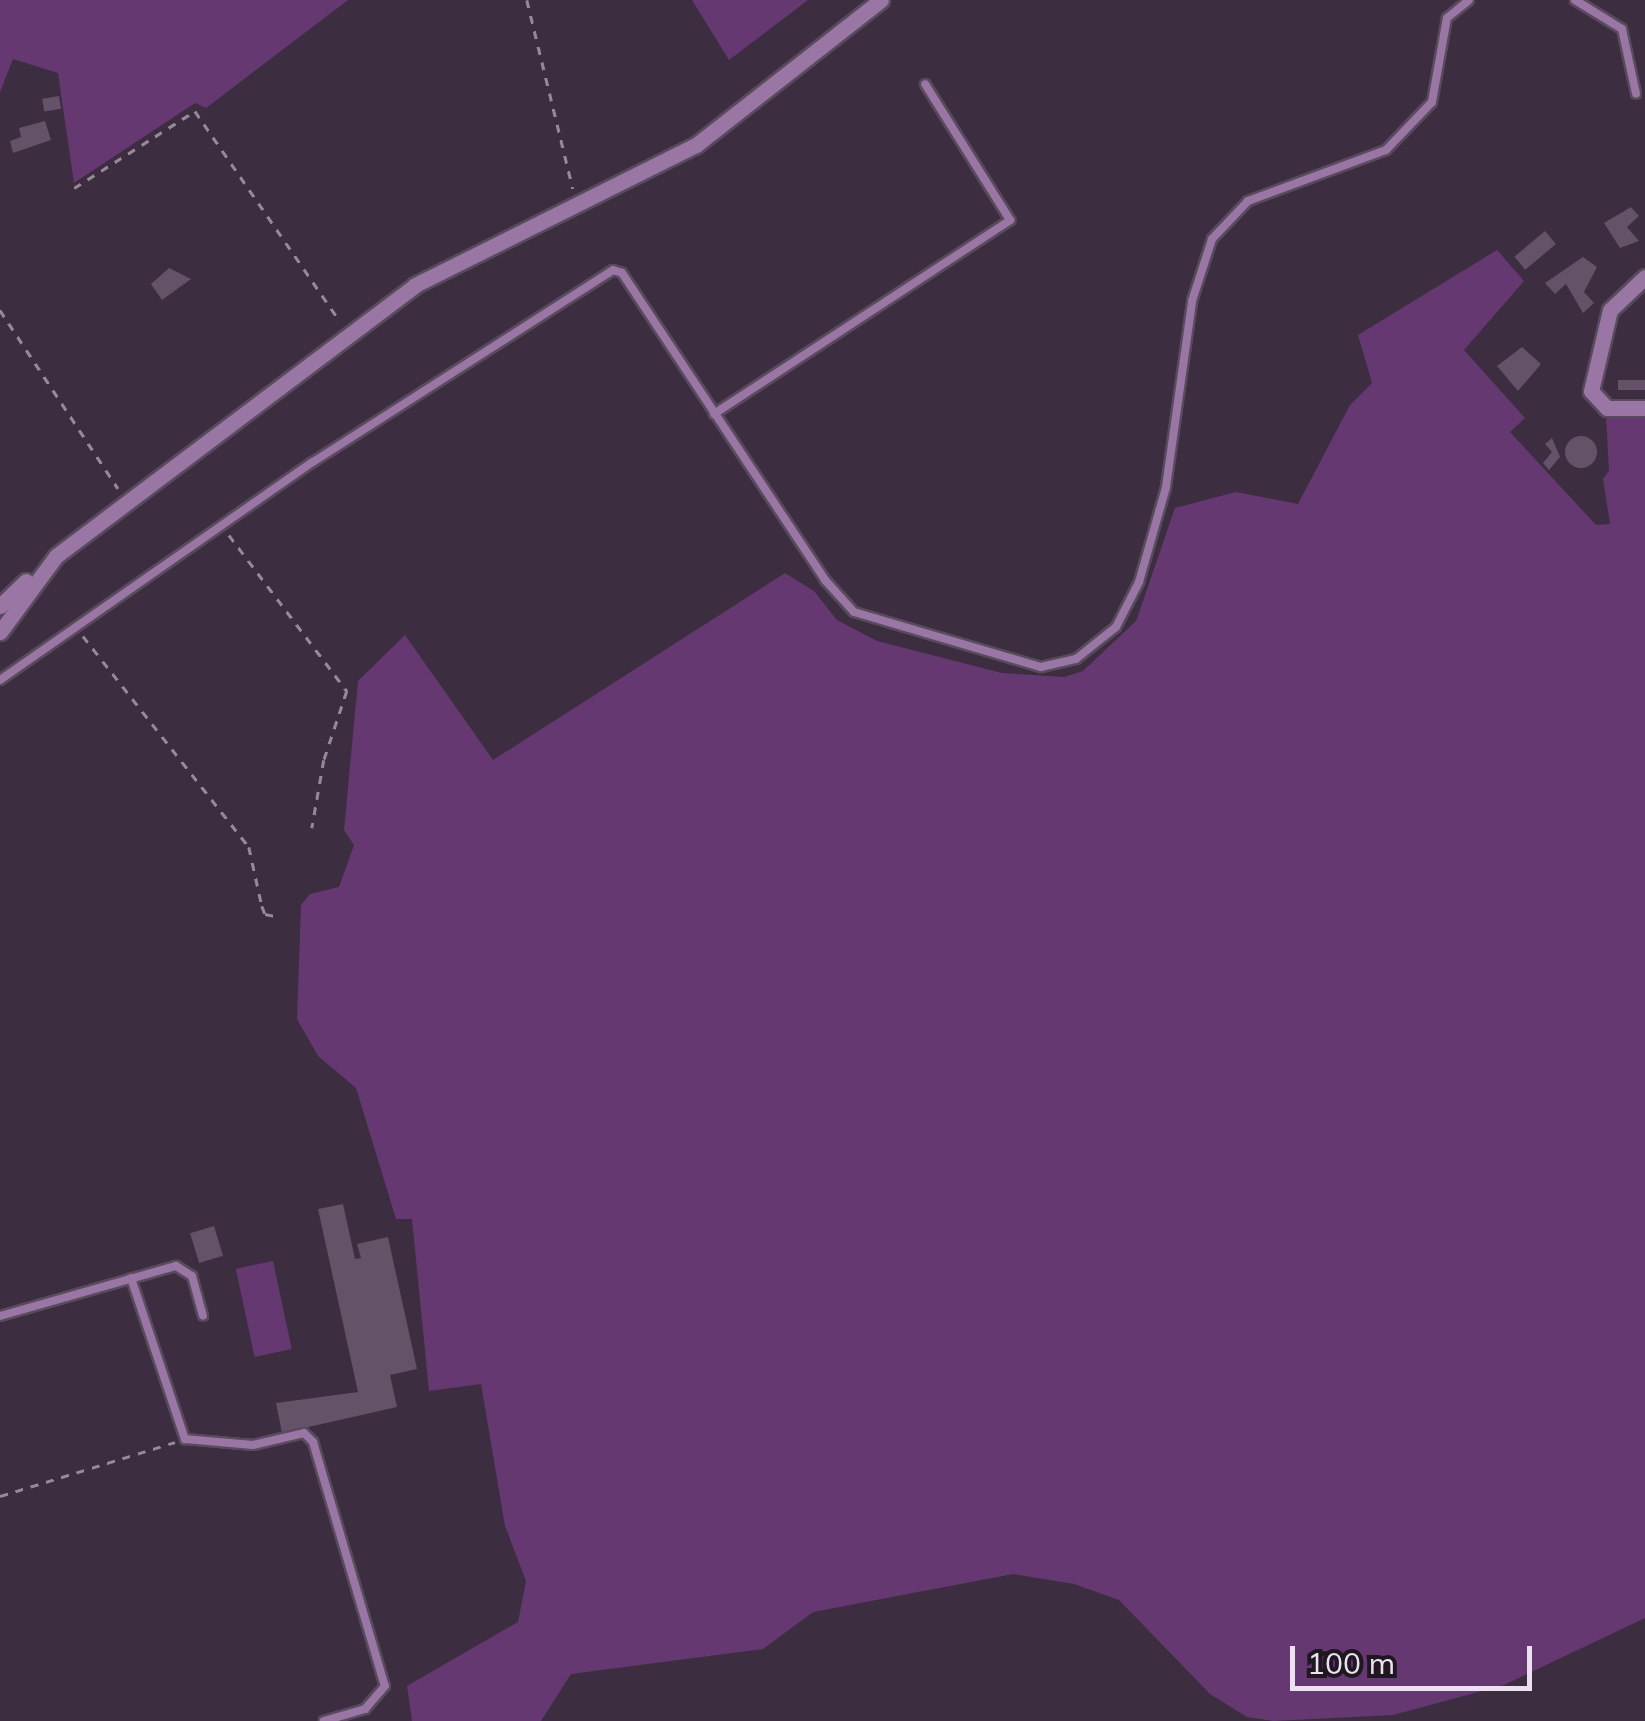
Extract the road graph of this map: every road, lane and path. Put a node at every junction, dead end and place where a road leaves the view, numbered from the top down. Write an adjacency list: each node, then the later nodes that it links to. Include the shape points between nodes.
1 (527, 0): 8 (path)
2 (882, 0): 8 (street, via 696,145)
3 (1468, 0): 13 (lane, via 1447,18 1432,102 1386,150 1248,201 1212,239 1192,301 1166,486 1139,582 1116,627 1076,659 1041,667 854,612 825,580)
4 (1576, 0): 6 (lane, via 1622,29)
5 (925, 84): 13 (lane, via 1010,220)
6 (1636, 94)
7 (74, 188): 11 (path, via 190,112 200,114)
8 (578, 205): 11 (street, via 435,273)
9 (1645, 278): 12 (street, via 1610,310 1591,391 1606,408)
10 (0, 310): 14 (path)
11 (349, 335): 14 (street)
12 (1645, 408)
13 (714, 414): 15 (lane, via 622,274 613,270)
14 (127, 502): 16 (street)
15 (221, 524): 18 (lane); 21 (path, via 347,691 324,760)
16 (56, 556): 17 (street); 19 (street)
17 (0, 606)
18 (78, 631): 20 (lane); 22 (path, via 249,847 262,906)
19 (0, 632)
20 (0, 680)
21 (312, 828)
22 (280, 917)
23 (131, 1278): 24 (lane); 25 (lane, via 182,1267 192,1276); 26 (lane)
24 (0, 1316)
25 (203, 1316)
26 (185, 1439): 27 (path); 28 (lane, via 253,1446 304,1434 313,1442 385,1686 365,1709)
27 (0, 1496)
28 (324, 1721)

